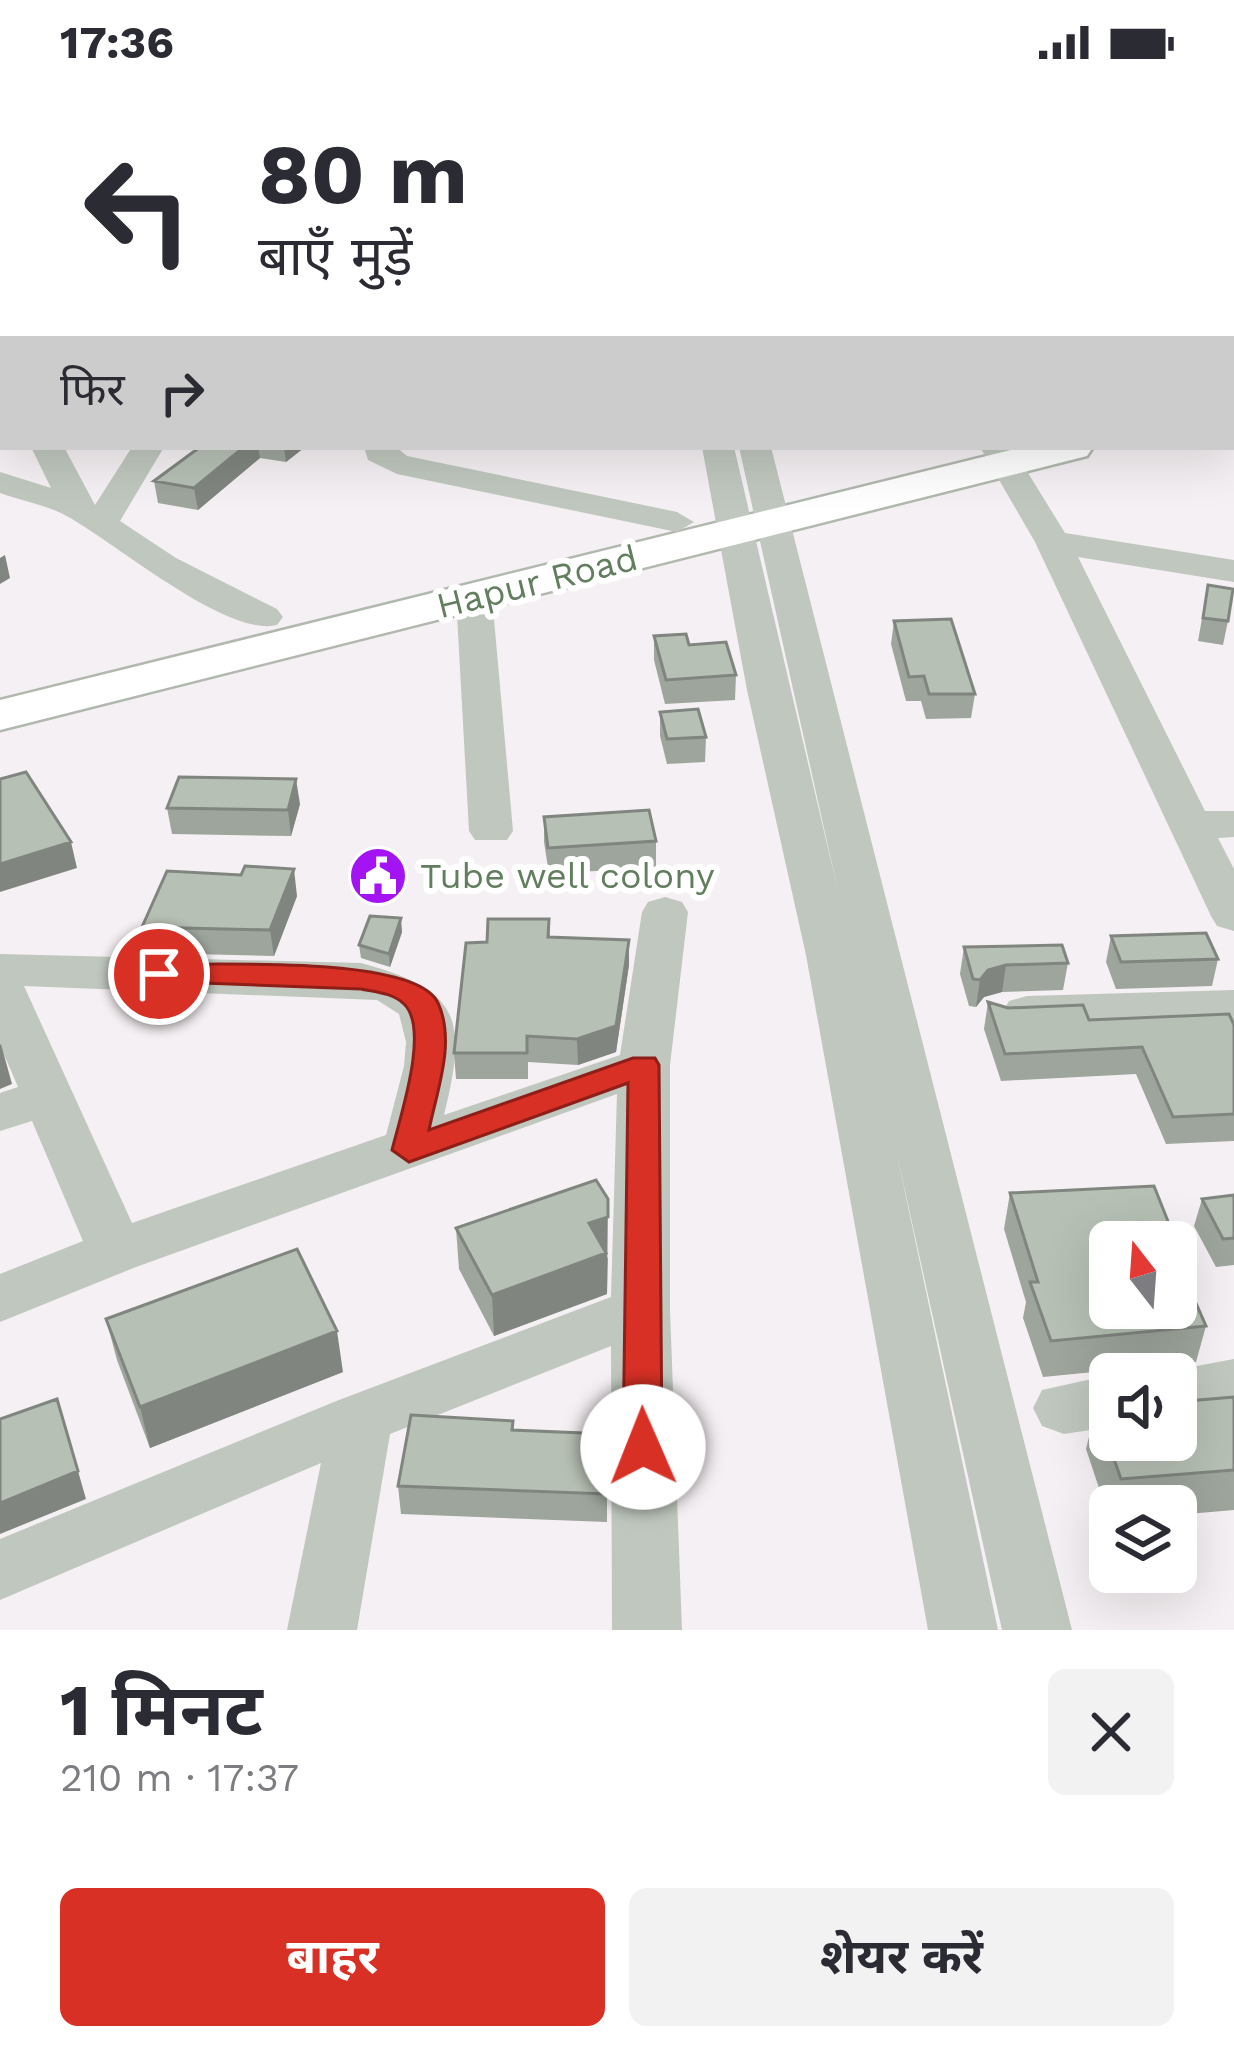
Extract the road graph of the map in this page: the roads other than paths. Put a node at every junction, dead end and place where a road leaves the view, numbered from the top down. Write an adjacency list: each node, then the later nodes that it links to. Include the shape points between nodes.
1 (48, 450): 9 (street)
2 (145, 450): 9 (street)
3 (380, 450): 11 (street, via 397,464)
4 (719, 450): 10 (street)
5 (755, 450): 10 (street)
6 (1034, 450): 7 (main road, Hapur Road)
7 (996, 453): 10 (main road, Hapur Road); 12 (street)
8 (0, 482): 9 (street)
9 (87, 516): 15 (street)
10 (752, 517): 11 (main road, Hapur Road); 14 (main road, Hapur Road); 38 (street); 39 (street)
11 (677, 522): 15 (main road, Hapur Road)
12 (1053, 542): 13 (street); 18 (street)
13 (1234, 571)
14 (474, 597): 17 (main road, Hapur Road); 19 (street)
15 (264, 617): 16 (main road, Hapur Road)
16 (0, 682)
17 (0, 715)
18 (1212, 824): 21 (street)
19 (490, 831)
20 (665, 912): 26 (street)
21 (1234, 916)
22 (0, 970): 28 (street, via 361,979 403,988 423,1004 432,1039)
23 (0, 987): 27 (street)
24 (1234, 1006): 25 (street)
25 (1004, 1013)
26 (644, 1065): 28 (street); 31 (street)
27 (24, 1104): 29 (street)
28 (409, 1150): 29 (street)
29 (116, 1251): 30 (street)
30 (0, 1300)
31 (640, 1310): 34 (street); 37 (street)
32 (1234, 1384): 33 (street)
33 (1197, 1389)
34 (362, 1418): 35 (street); 36 (street)
35 (0, 1570)
36 (322, 1630)
37 (646, 1630)
38 (963, 1630)
39 (1037, 1630)

